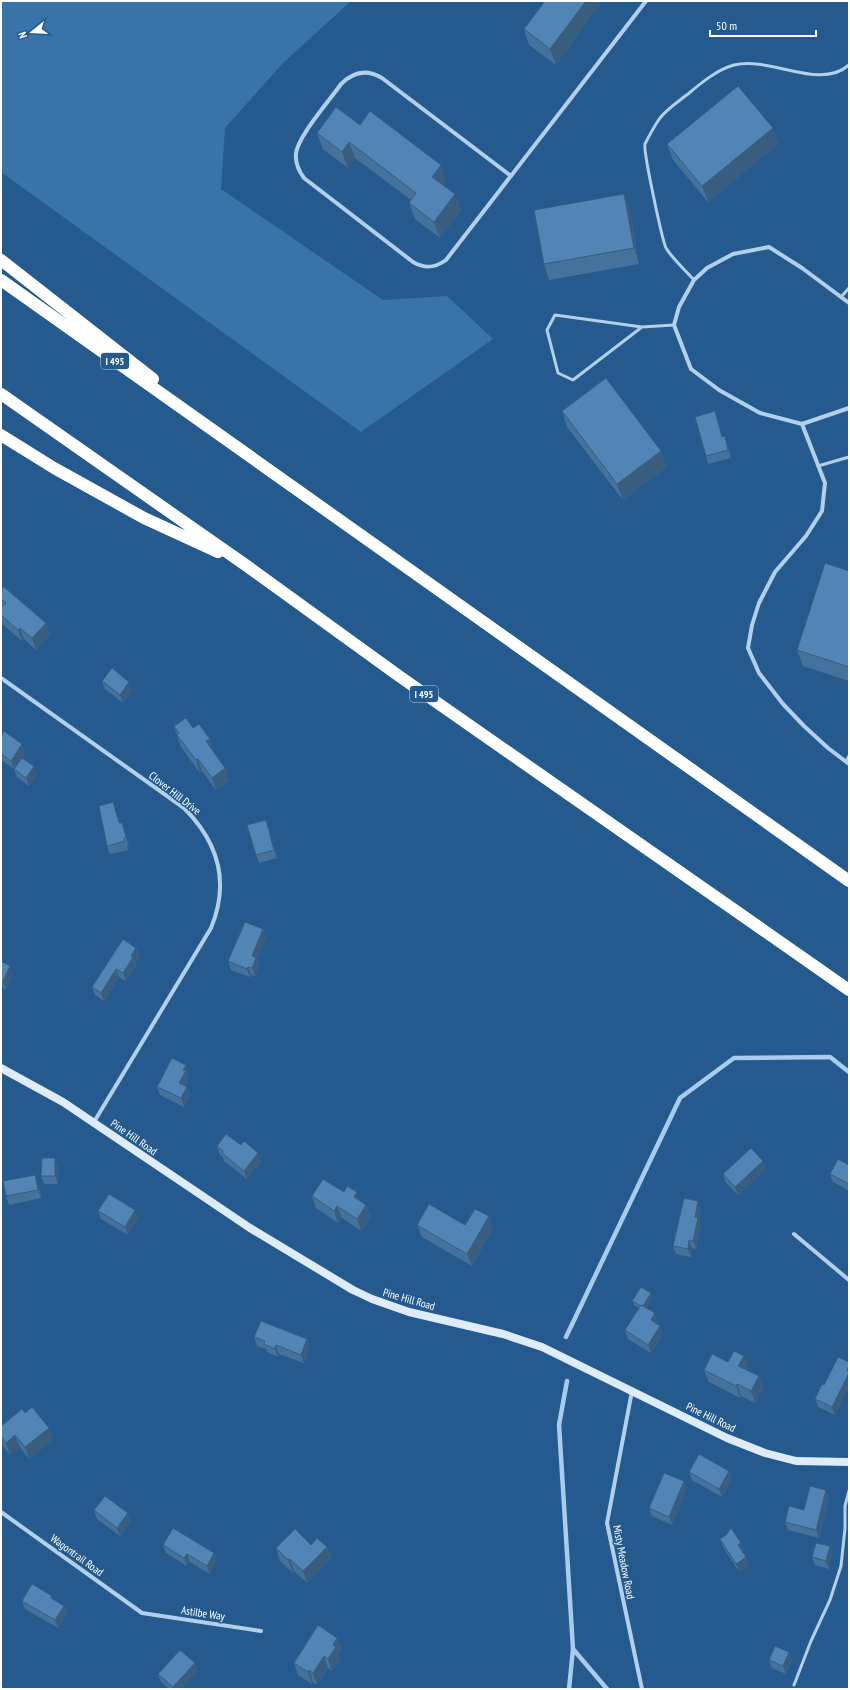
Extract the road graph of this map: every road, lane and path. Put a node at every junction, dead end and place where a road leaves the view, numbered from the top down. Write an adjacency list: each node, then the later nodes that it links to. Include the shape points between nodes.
1 (646, 1): 3 (street)
2 (849, 65): 6 (lane, via 828,76 773,66 734,65 721,70 695,88 661,117 644,146 647,171 666,248)
3 (511, 176): 3 (street, via 382,78 367,72 348,77 341,84 300,141 296,154 299,171 309,182 413,262 427,267 446,260)
4 (1, 260): 16 (highway)
5 (1, 280): 16 (highway, I 495)
6 (694, 280): 8 (street, via 707,268 733,254 769,247); 10 (street, via 679,307)
7 (849, 288): 8 (lane)
8 (841, 297): 9 (street)
9 (849, 303)
10 (674, 325): 11 (lane); 14 (street, via 691,369 719,390 760,413)
11 (642, 327): 11 (lane, via 555,315 547,330 558,373 573,380)
12 (1, 394): 19 (highway, I 495)
13 (849, 408): 14 (street)
14 (802, 424): 18 (street)
15 (1, 435): 19 (highway, via 144,518)
16 (229, 442): 23 (highway, I 495)
17 (849, 456): 18 (lane)
18 (818, 466): 22 (street, via 824,483 822,511 806,536 775,572 759,603 748,648 759,673 783,704 804,726)
19 (247, 566): 24 (highway, I 495, via 399,676)
20 (1, 678): 26 (street, Clover Hill Drive, via 184,808 205,833 218,863 221,879 220,896 211,928)
21 (849, 756): 22 (lane)
22 (848, 763)
23 (849, 881)
24 (849, 990)
25 (1, 1068): 26 (street, Pine Hill Road)
26 (94, 1122): 29 (street, Pine Hill Road, via 250,1228 353,1290 390,1307 522,1340 560,1354)
27 (794, 1234): 28 (street)
28 (849, 1280)
29 (632, 1390): 30 (street, Pine Hill Road, via 727,1438 765,1453 796,1461); 36 (street, Misty Meadow Road, via 607,1523)
30 (849, 1462)
31 (849, 1491): 35 (lane, via 845,1506 841,1566 830,1600)
32 (1, 1512): 33 (street, Wagontrail Road)
33 (142, 1613): 34 (street, Astilbe Way)
34 (261, 1631)
35 (794, 1686)
36 (642, 1689)

